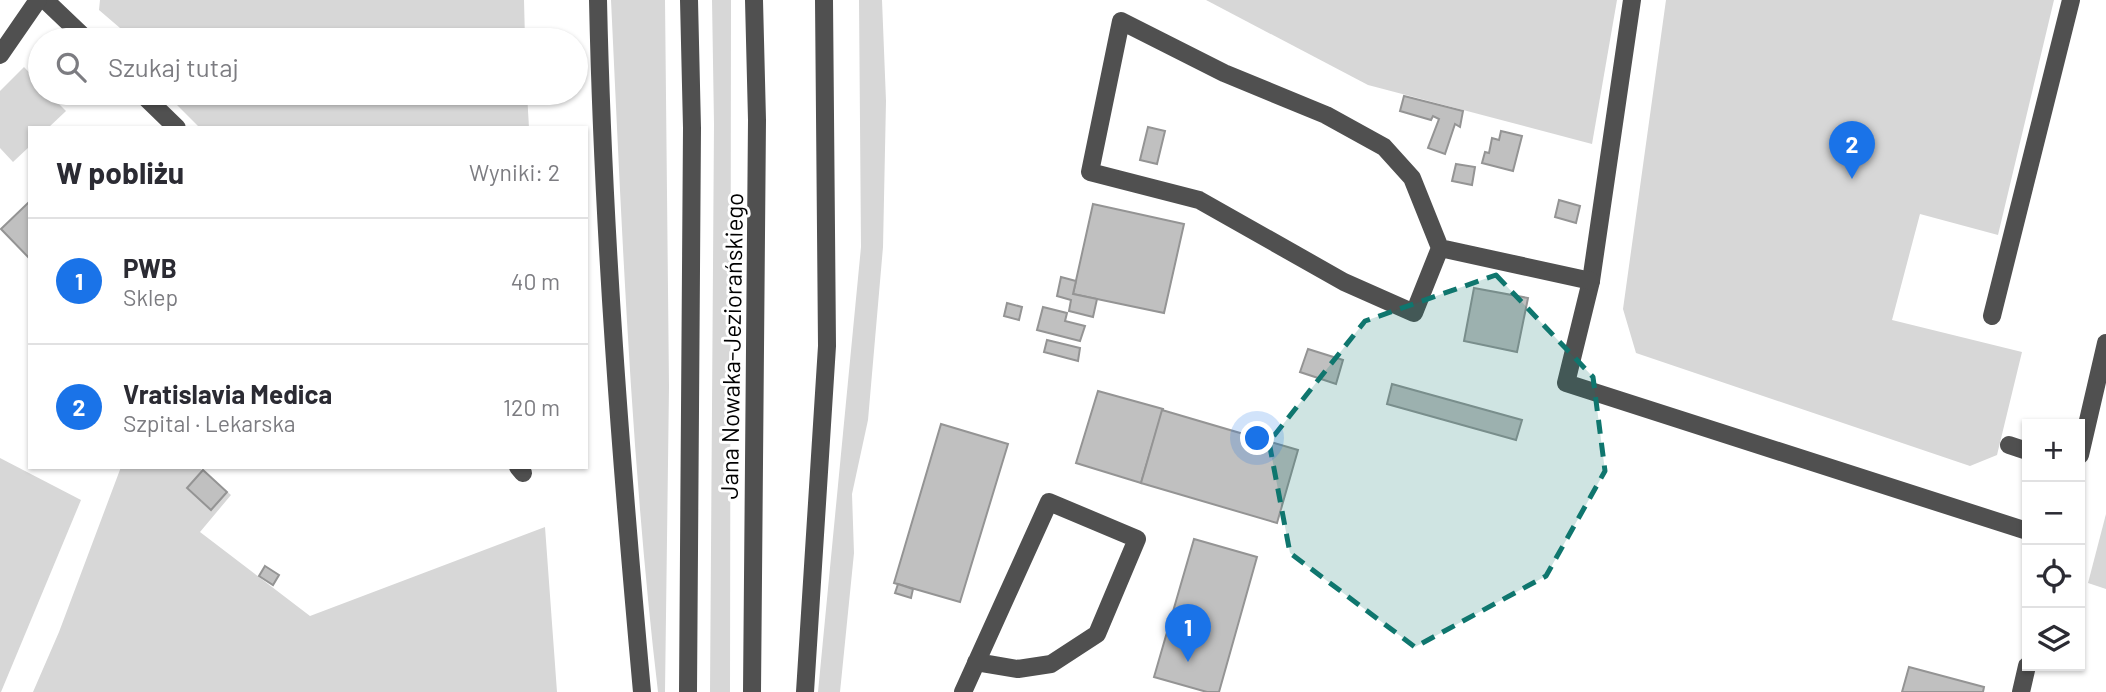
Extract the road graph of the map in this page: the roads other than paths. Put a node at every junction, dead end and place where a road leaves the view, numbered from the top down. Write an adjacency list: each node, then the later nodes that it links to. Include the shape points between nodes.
1 (38, 0): 10 (street)
2 (45, 0): 9 (street)
3 (598, 0): 23 (street, via 615,393)
4 (689, 0): 24 (street, Jana Nowaka-Jeziorańskiego)
5 (754, 0): 25 (street, Jana Nowaka-Jeziorańskiego)
6 (824, 0): 26 (street, via 827,346)
7 (1632, 0): 14 (street)
8 (2071, 0): 15 (street)
9 (74, 28)
10 (0, 55)
11 (153, 105): 12 (street)
12 (175, 126)
13 (1440, 248): 13 (street, via 1412,178 1384,147 1326,115 1224,73 1121,21 1090,172 1199,200 1344,282 1414,313); 14 (street)
14 (1591, 281): 20 (street, via 1566,383)
15 (1992, 316)
16 (2106, 343): 17 (street)
17 (2085, 433)
18 (2009, 445): 19 (street)
19 (2022, 449)
20 (2022, 529)
21 (976, 663): 21 (street, via 1049,502 1137,539 1097,634 1051,664 1018,669); 27 (street)
22 (2026, 671): 28 (street)
23 (642, 692)
24 (688, 692)
25 (752, 692)
26 (805, 692)
27 (963, 692)
28 (2021, 692)

